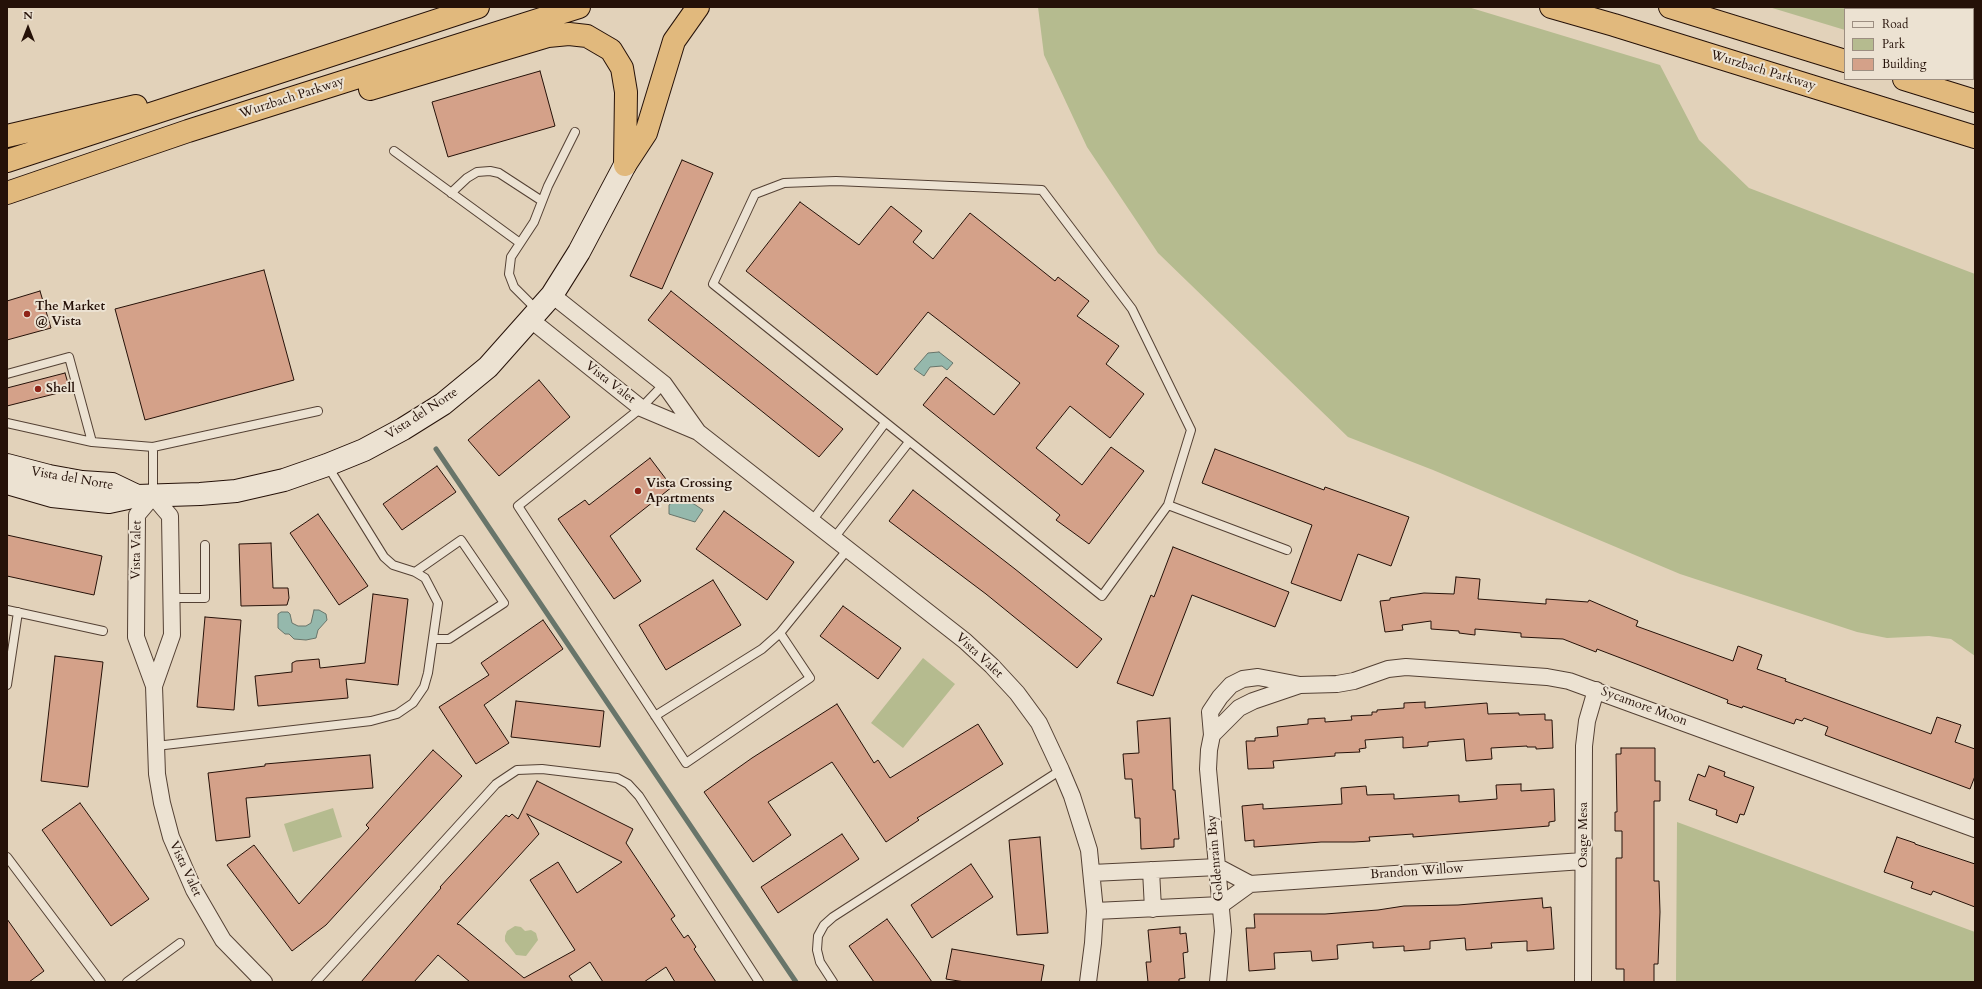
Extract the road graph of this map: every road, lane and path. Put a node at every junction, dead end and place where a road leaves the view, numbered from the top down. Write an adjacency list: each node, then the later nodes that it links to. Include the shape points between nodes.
1 (478, 7): 7 (highway)
2 (579, 7): 10 (highway, Wurzbach Parkway)
3 (698, 7): 16 (highway, via 674,41 646,134)
4 (1551, 7): 13 (highway, Wurzbach Parkway)
5 (1670, 7): 6 (highway)
6 (1844, 61)
7 (264, 77): 12 (highway); 15 (highway)
8 (1907, 80): 9 (highway)
9 (1975, 101)
10 (188, 132): 16 (highway, via 284,115 548,36 569,34 587,36 601,43 611,50 622,68 626,92); 17 (highway, Wurzbach Parkway)
11 (575, 132): 19 (lane)
12 (7, 136)
13 (1975, 137)
14 (394, 151): 18 (lane)
15 (7, 161)
16 (625, 165): 21 (street, Vista del Norte, via 579,252)
17 (7, 193)
18 (451, 193): 19 (lane, via 476,172 490,172 499,173); 20 (lane)
19 (542, 201): 20 (lane, via 534,222)
20 (520, 243): 21 (lane, via 511,257 509,274 514,287)
21 (540, 309): 23 (street, Vista Valet); 24 (street, Vista Valet); 33 (street, Vista del Norte, via 488,367 443,404 403,429)
22 (7, 374): 29 (lane, via 69,357)
23 (664, 384): 24 (lane); 28 (street, Vista Valet)
24 (641, 408): 28 (street, Vista Valet); 53 (lane, via 518,506)
25 (318, 411): 31 (lane)
26 (7, 423): 29 (lane)
27 (885, 423): 30 (lane); 36 (lane, via 713,284 756,194 784,183 836,181 1042,190 1132,309 1191,430); 37 (lane)
28 (698, 432): 37 (street, Vista Valet)
29 (92, 442): 31 (lane)
30 (909, 442): 36 (lane, via 1102,596); 38 (lane)
31 (153, 447): 35 (lane)
32 (7, 465): 35 (street, Vista del Norte, via 82,482 112,484)
33 (327, 466): 35 (street, Vista del Norte, via 284,480 236,491); 42 (lane, via 384,557 393,565)
34 (7, 483): 35 (street, Vista del Norte, via 52,496 102,502)
35 (145, 496): 43 (street, Vista Valet, via 170,516); 51 (street, Vista Valet, via 137,515 136,637)
36 (1168, 505): 41 (lane)
37 (812, 521): 38 (street, Vista Valet)
38 (834, 538): 40 (street, Vista Valet)
39 (205, 545): 43 (lane, via 204,598)
40 (848, 549): 47 (lane); 56 (street, Vista Valet, via 965,641 992,666 1017,693 1039,723)
41 (1287, 550)
42 (416, 572): 48 (lane, via 425,578 438,603); 48 (lane, via 461,540 504,603 449,639)
43 (171, 598): 51 (street, Vista Valet, via 172,635)
44 (7, 610): 45 (lane)
45 (18, 612): 46 (lane); 49 (lane)
46 (103, 631)
47 (780, 633): 53 (lane, via 762,649); 53 (lane, via 810,678 686,763)
48 (433, 639): 55 (lane, via 424,687 413,703 396,714 371,721)
49 (7, 685)
50 (1300, 685): 52 (street, Sycamore Moon, via 1354,681 1388,669 1406,666 1547,678 1569,681); 54 (street, Sycamore Moon, via 1240,708); 54 (street, Sycamore Moon, via 1258,677 1243,679 1231,685 1210,712)
51 (154, 686): 55 (street, Vista Valet)
52 (1596, 690): 57 (street, Sycamore Moon); 59 (street, Osage Mesa, via 1587,721 1584,746)
53 (655, 716)
54 (1212, 735): 60 (street, Goldenrain Bay, via 1208,769)
55 (156, 746): 70 (street, Vista Valet, via 162,803 170,837 181,864 223,940)
56 (1062, 770): 62 (street, Vista Valet, via 1082,828); 73 (lane, via 832,917 818,936 818,950 820,962)
57 (1975, 829)
58 (7, 857): 68 (lane)
59 (1583, 860): 63 (street, Brandon Willow); 76 (street, Osage Mesa)
60 (1218, 867): 61 (street); 63 (street); 64 (street, Goldenrain Bay)
61 (1151, 870): 62 (street); 65 (street)
62 (1092, 873): 66 (street, Vista Valet)
63 (1250, 884): 64 (street)
64 (1221, 905): 65 (street); 75 (street, Goldenrain Bay, via 1223,932)
65 (1153, 909): 66 (street)
66 (1095, 911): 74 (street, Vista Valet)
67 (180, 943): 69 (lane)
68 (101, 982)
69 (127, 982)
70 (264, 982)
71 (316, 982): 72 (lane, via 496,784 517,770 542,769 617,778 628,784 639,796)
72 (759, 982)
73 (833, 982)
74 (1088, 982)
75 (1218, 982)
76 (1583, 982)

